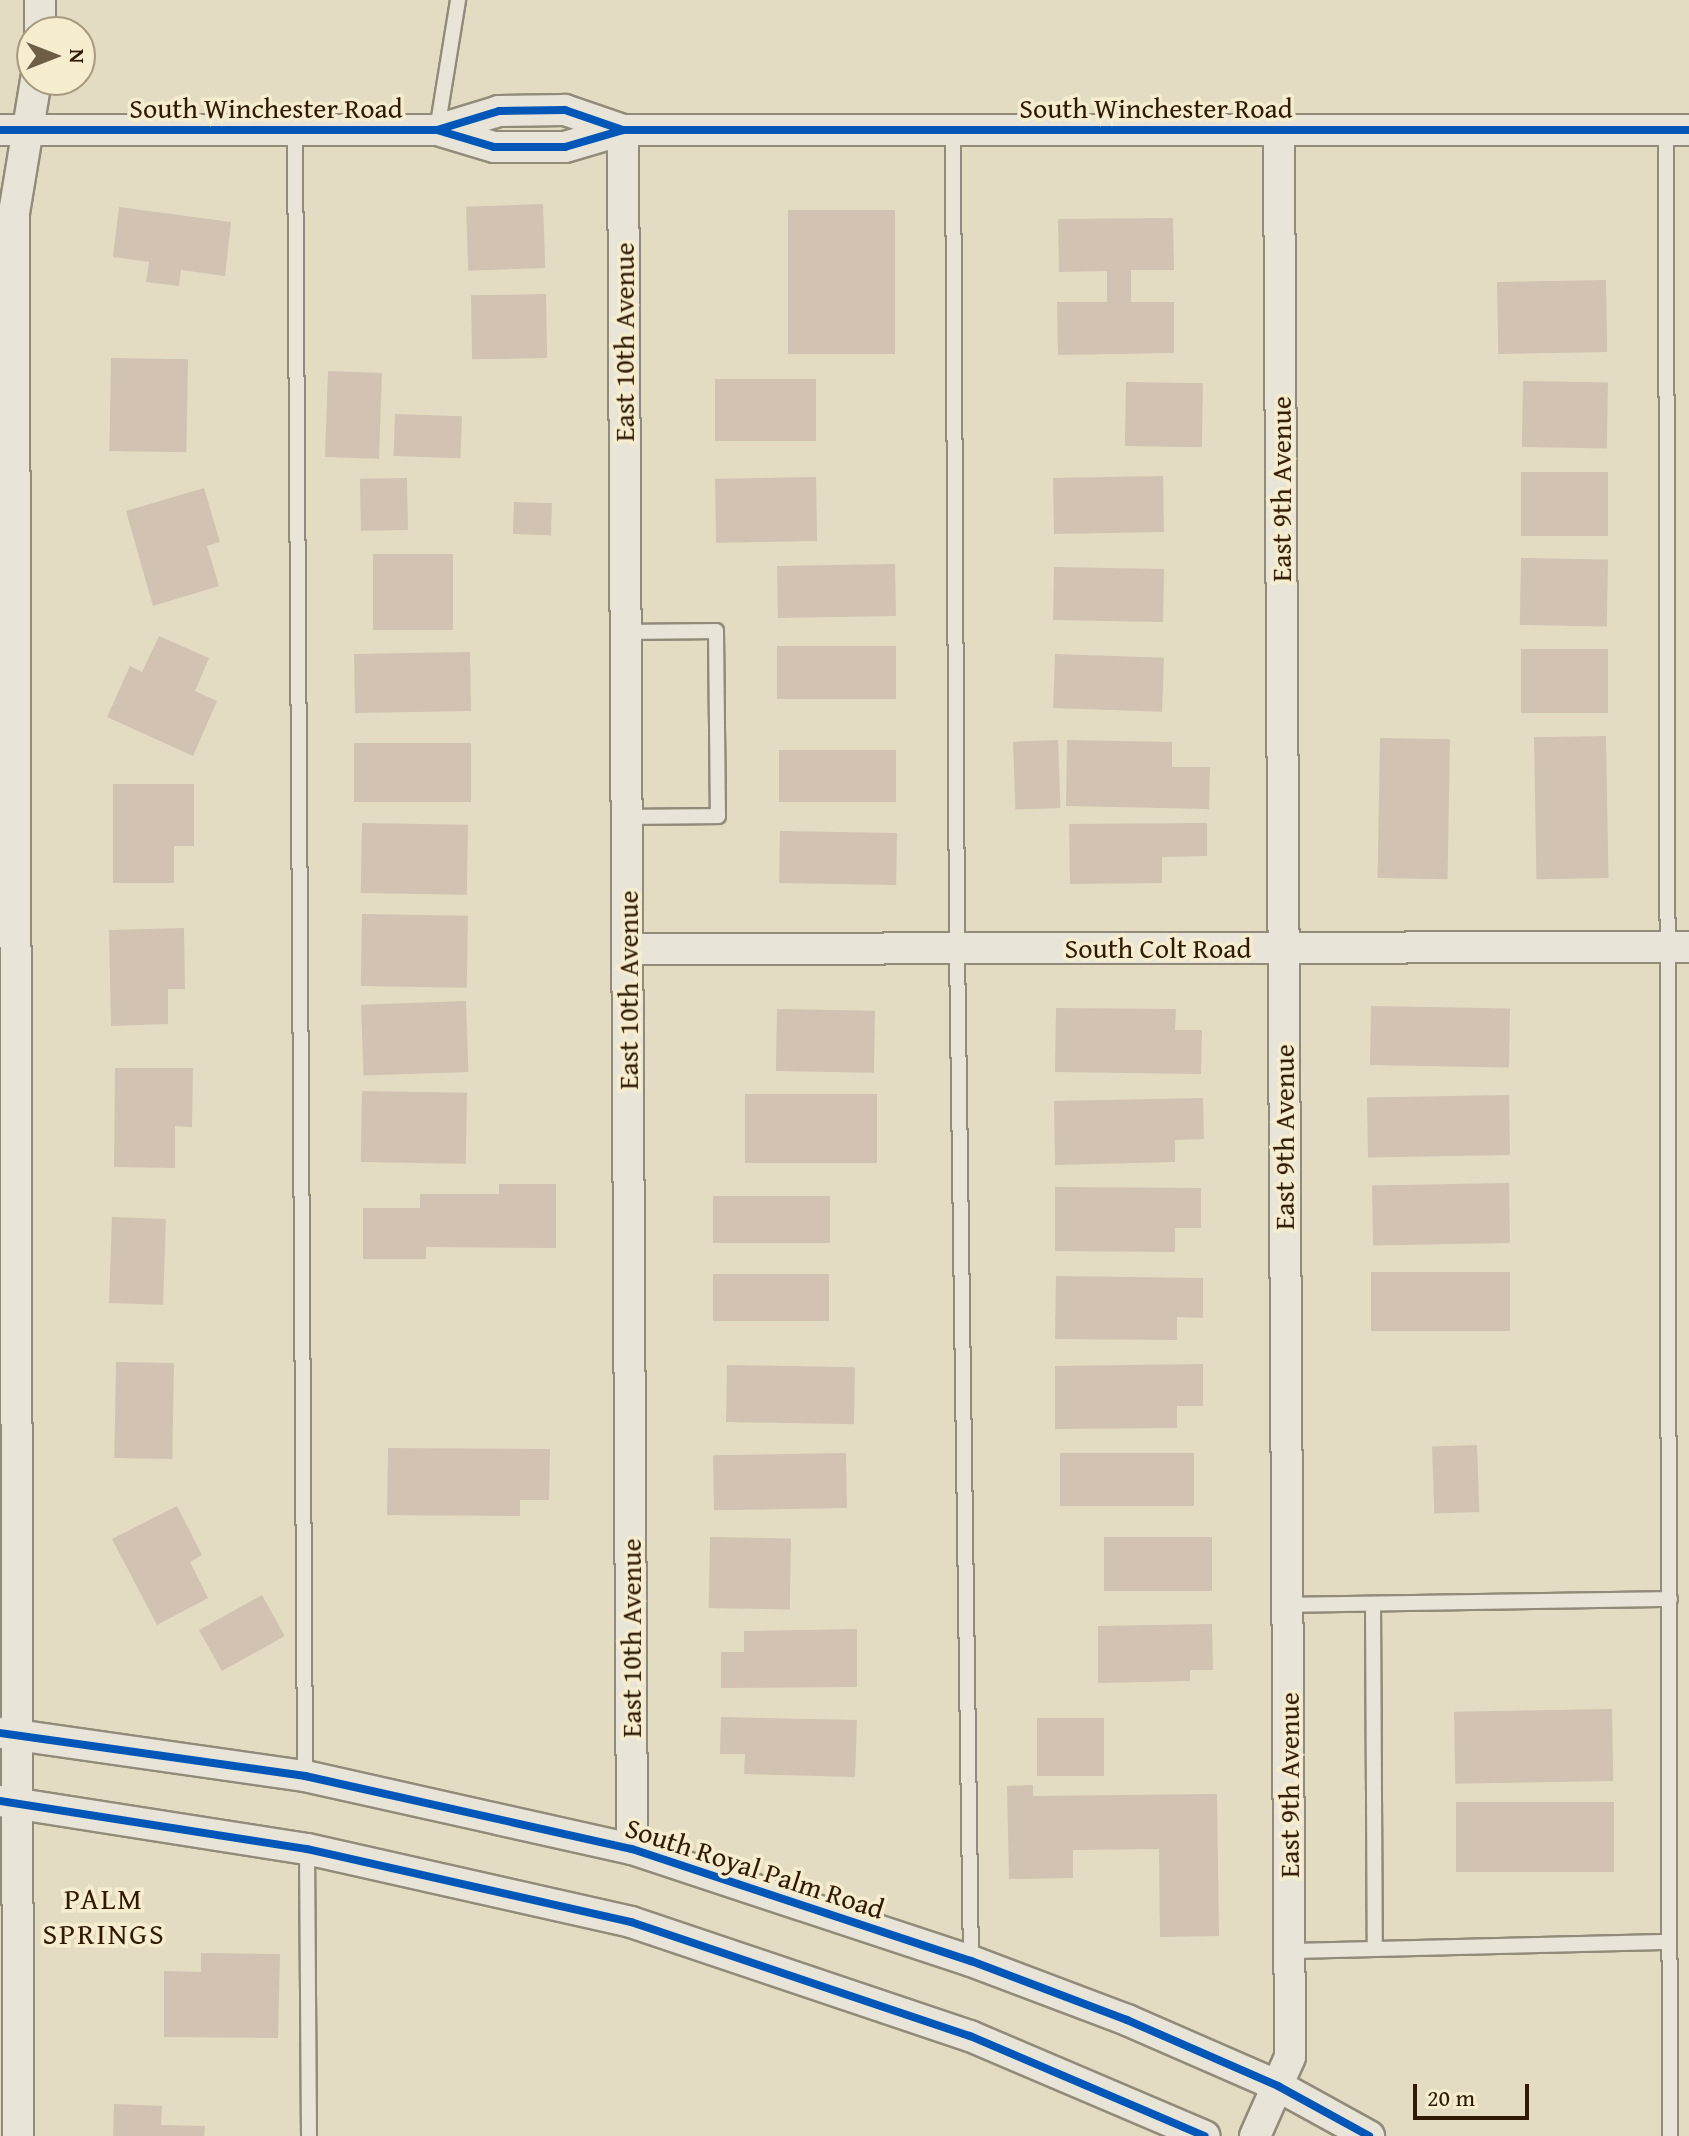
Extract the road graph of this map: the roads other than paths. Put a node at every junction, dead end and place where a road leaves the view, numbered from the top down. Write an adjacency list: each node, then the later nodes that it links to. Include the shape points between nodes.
1 (458, 0): 5 (lane)
2 (28, 96): 3 (street)
3 (12, 130): 4 (street, South Winchester Road); 11 (street)
4 (295, 130): 5 (street, South Winchester Road); 21 (lane)
5 (437, 130): 6 (street, South Winchester Road, via 499,111 565,110)
6 (623, 130): 7 (street, South Winchester Road); 10 (street, East 10th Avenue)
7 (953, 130): 8 (street, South Winchester Road); 13 (lane)
8 (1279, 130): 9 (street, South Winchester Road); 15 (street, East 9th Avenue)
9 (1678, 130): 14 (lane)
10 (626, 632): 12 (street, East 10th Avenue); 12 (lane, via 716,631 718,816)
11 (7, 636): 20 (street)
12 (627, 817): 16 (street, East 10th Avenue)
13 (957, 947): 15 (street, South Colt Road); 16 (street, South Colt Road); 28 (lane)
14 (1679, 947): 15 (street, South Colt Road); 17 (lane)
15 (1283, 948): 19 (street, East 9th Avenue)
16 (627, 949): 24 (street, East 10th Avenue)
17 (1670, 1599): 18 (lane); 25 (lane)
18 (1373, 1604): 19 (lane); 26 (lane)
19 (1287, 1605): 27 (street, East 9th Avenue)
20 (10, 1733): 21 (street, South Royal Palm Road); 22 (street)
21 (305, 1776): 24 (street, South Royal Palm Road)
22 (9, 1802): 23 (street); 30 (street)
23 (307, 1849): 31 (lane); 32 (street, via 631,1922 970,2036)
24 (632, 1849): 28 (street, South Royal Palm Road)
25 (1666, 1942): 26 (lane); 35 (lane)
26 (1375, 1949): 27 (lane)
27 (1290, 1951): 29 (street, East 9th Avenue, via 1290,2057)
28 (971, 1961): 29 (street, South Royal Palm Road, via 1127,2020)
29 (1278, 2086): 33 (street, East 9th Avenue); 34 (street, South Royal Palm Road)
30 (18, 2136)
31 (309, 2136)
32 (1205, 2136)
33 (1255, 2136)
34 (1369, 2136)
35 (1670, 2136)

